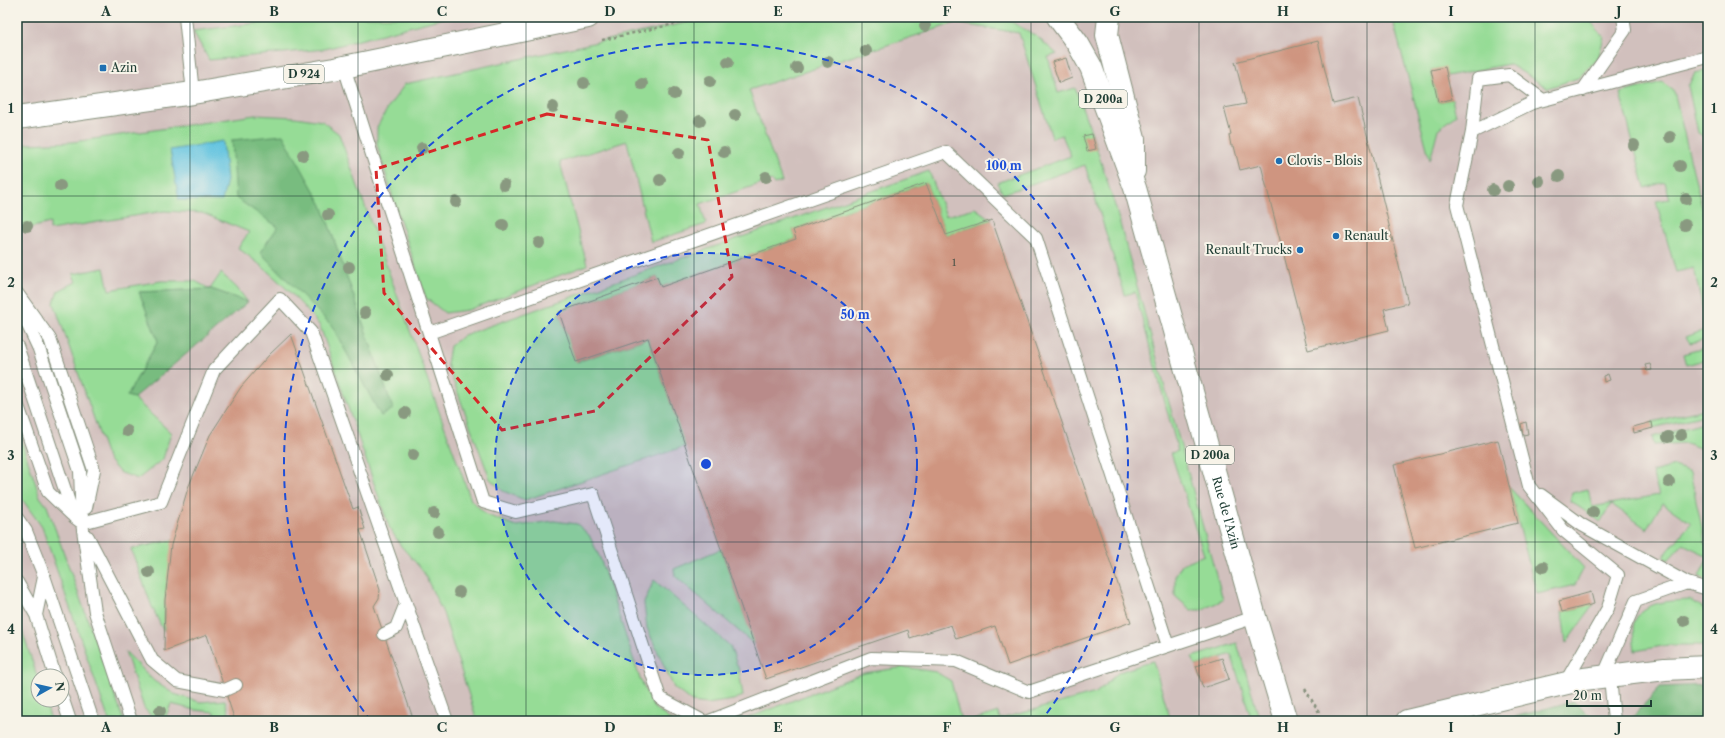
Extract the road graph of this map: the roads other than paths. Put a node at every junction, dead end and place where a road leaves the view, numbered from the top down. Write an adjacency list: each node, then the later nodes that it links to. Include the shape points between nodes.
1 (186, 17): 10 (lane)
2 (588, 17): 6 (main road, D 924)
3 (1058, 17): 14 (main road, Rue de l'Azin / D 200a, via 1091,67)
4 (1109, 17): 14 (main road, Rue de l'Azin / D 200a, via 1107,35 1134,139)
5 (1623, 17): 9 (lane, via 1625,30)
6 (526, 23): 8 (main road, D 924)
7 (1708, 57): 9 (lane)
8 (344, 67): 10 (main road, D 924); 17 (lane)
9 (1583, 90): 11 (lane)
10 (193, 94): 12 (main road, D 924)
11 (1543, 100): 13 (lane); 13 (lane, via 1509,75 1478,79)
12 (17, 118)
13 (1472, 132): 20 (lane, via 1457,205)
14 (1135, 188): 29 (main road, Rue de l'Azin / D 200a)
15 (17, 293): 22 (lane, via 50,339 94,470)
16 (17, 302): 22 (lane, via 39,349 80,471)
17 (429, 334): 31 (lane, via 946,152 1036,238); 42 (lane, via 484,502 516,512 593,494 660,698)
18 (17, 346): 22 (lane)
19 (17, 404): 22 (lane, via 48,492)
20 (1529, 486): 25 (lane, via 1582,525); 35 (lane, via 1563,530 1618,575 1608,608)
21 (17, 518): 23 (lane, via 26,532)
22 (80, 523): 27 (lane, via 161,502 214,370 280,299 311,332); 36 (lane, via 152,660 177,680 225,690); 40 (lane, via 95,612)
23 (44, 576): 28 (lane); 39 (lane)
24 (17, 582): 28 (lane)
25 (1687, 583): 26 (lane); 34 (lane, via 1636,601)
26 (1708, 589)
27 (406, 603): 30 (lane, via 396,628); 41 (lane)
28 (36, 615): 33 (lane)
29 (1255, 617): 31 (lane); 44 (main road, Rue de l'Azin / D 200a)
30 (384, 634)
31 (1168, 646): 43 (lane, via 1029,692 956,661 871,658)
32 (1708, 667): 34 (main road)
33 (53, 668)
34 (1606, 676): 35 (main road); 46 (lane)
35 (1565, 683): 45 (main road)
36 (236, 685)
37 (66, 708): 38 (lane)
38 (70, 721)
39 (94, 721)
40 (131, 721)
41 (447, 721)
42 (703, 721)
43 (709, 721)
44 (1286, 721)
45 (1407, 721)
46 (1614, 721)

